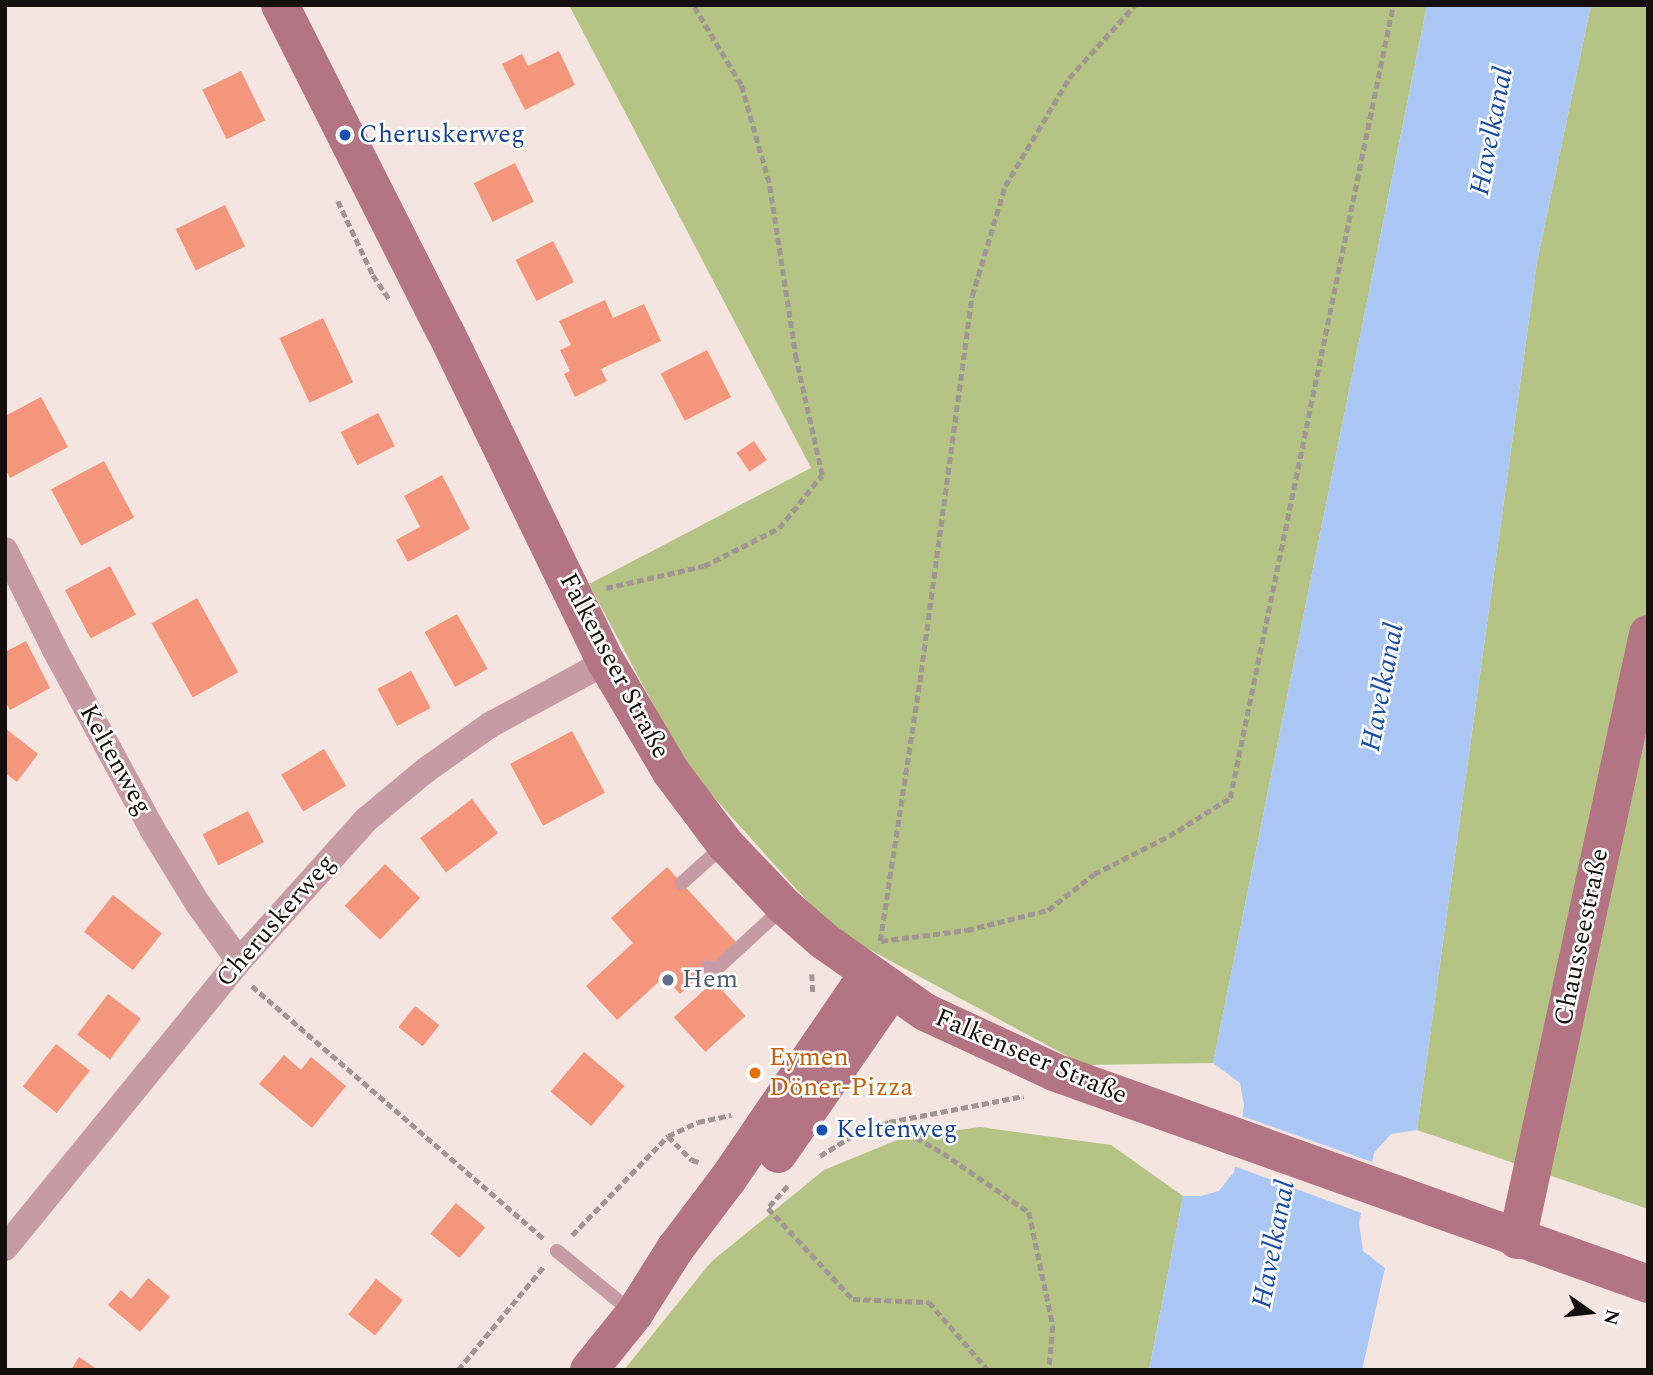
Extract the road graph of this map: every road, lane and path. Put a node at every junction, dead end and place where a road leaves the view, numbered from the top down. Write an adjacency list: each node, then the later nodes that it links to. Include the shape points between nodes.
1 (280, 5): 6 (main road, Falkenseer Straße)
2 (693, 5): 6 (path, via 741,85 765,171 796,359 822,475 779,528 704,566)
3 (1135, 5): 14 (path, via 1069,78 1005,186 972,296)
4 (1393, 5): 14 (path, via 1230,798 1094,874 1048,910 967,930)
5 (6, 553): 12 (street, Keltenweg, via 152,829)
6 (575, 595): 8 (main road, Falkenseer Straße)
7 (1648, 634): 21 (main road, Chausseestraße)
8 (606, 662): 9 (main road, Falkenseer Straße, via 671,772); 12 (street, Cheruskerweg, via 490,725 426,770 367,819)
9 (725, 844): 10 (lane); 11 (main road, Falkenseer Straße)
10 (682, 883)
11 (784, 906): 13 (lane, via 713,972); 14 (main road, Falkenseer Straße)
12 (236, 965): 22 (street, Cheruskerweg); 23 (path)
13 (708, 967)
14 (875, 968): 21 (main road, Falkenseer Straße, via 925,1012 1054,1072); 25 (main road, via 675,1249)
15 (1025, 1096): 17 (path)
16 (736, 1114): 19 (path, via 698,1122 668,1136 692,1160)
17 (889, 1122): 18 (path, via 853,1135); 28 (path, via 1029,1212 1053,1326)
18 (811, 1162)
19 (708, 1165)
20 (794, 1180): 27 (path, via 768,1208 853,1299 929,1302)
21 (1517, 1240): 24 (main road, Falkenseer Straße)
22 (5, 1248)
23 (557, 1251): 25 (lane)
24 (1648, 1284)
25 (634, 1314): 26 (main road)
26 (589, 1370)
27 (988, 1370)
28 (1049, 1370)

